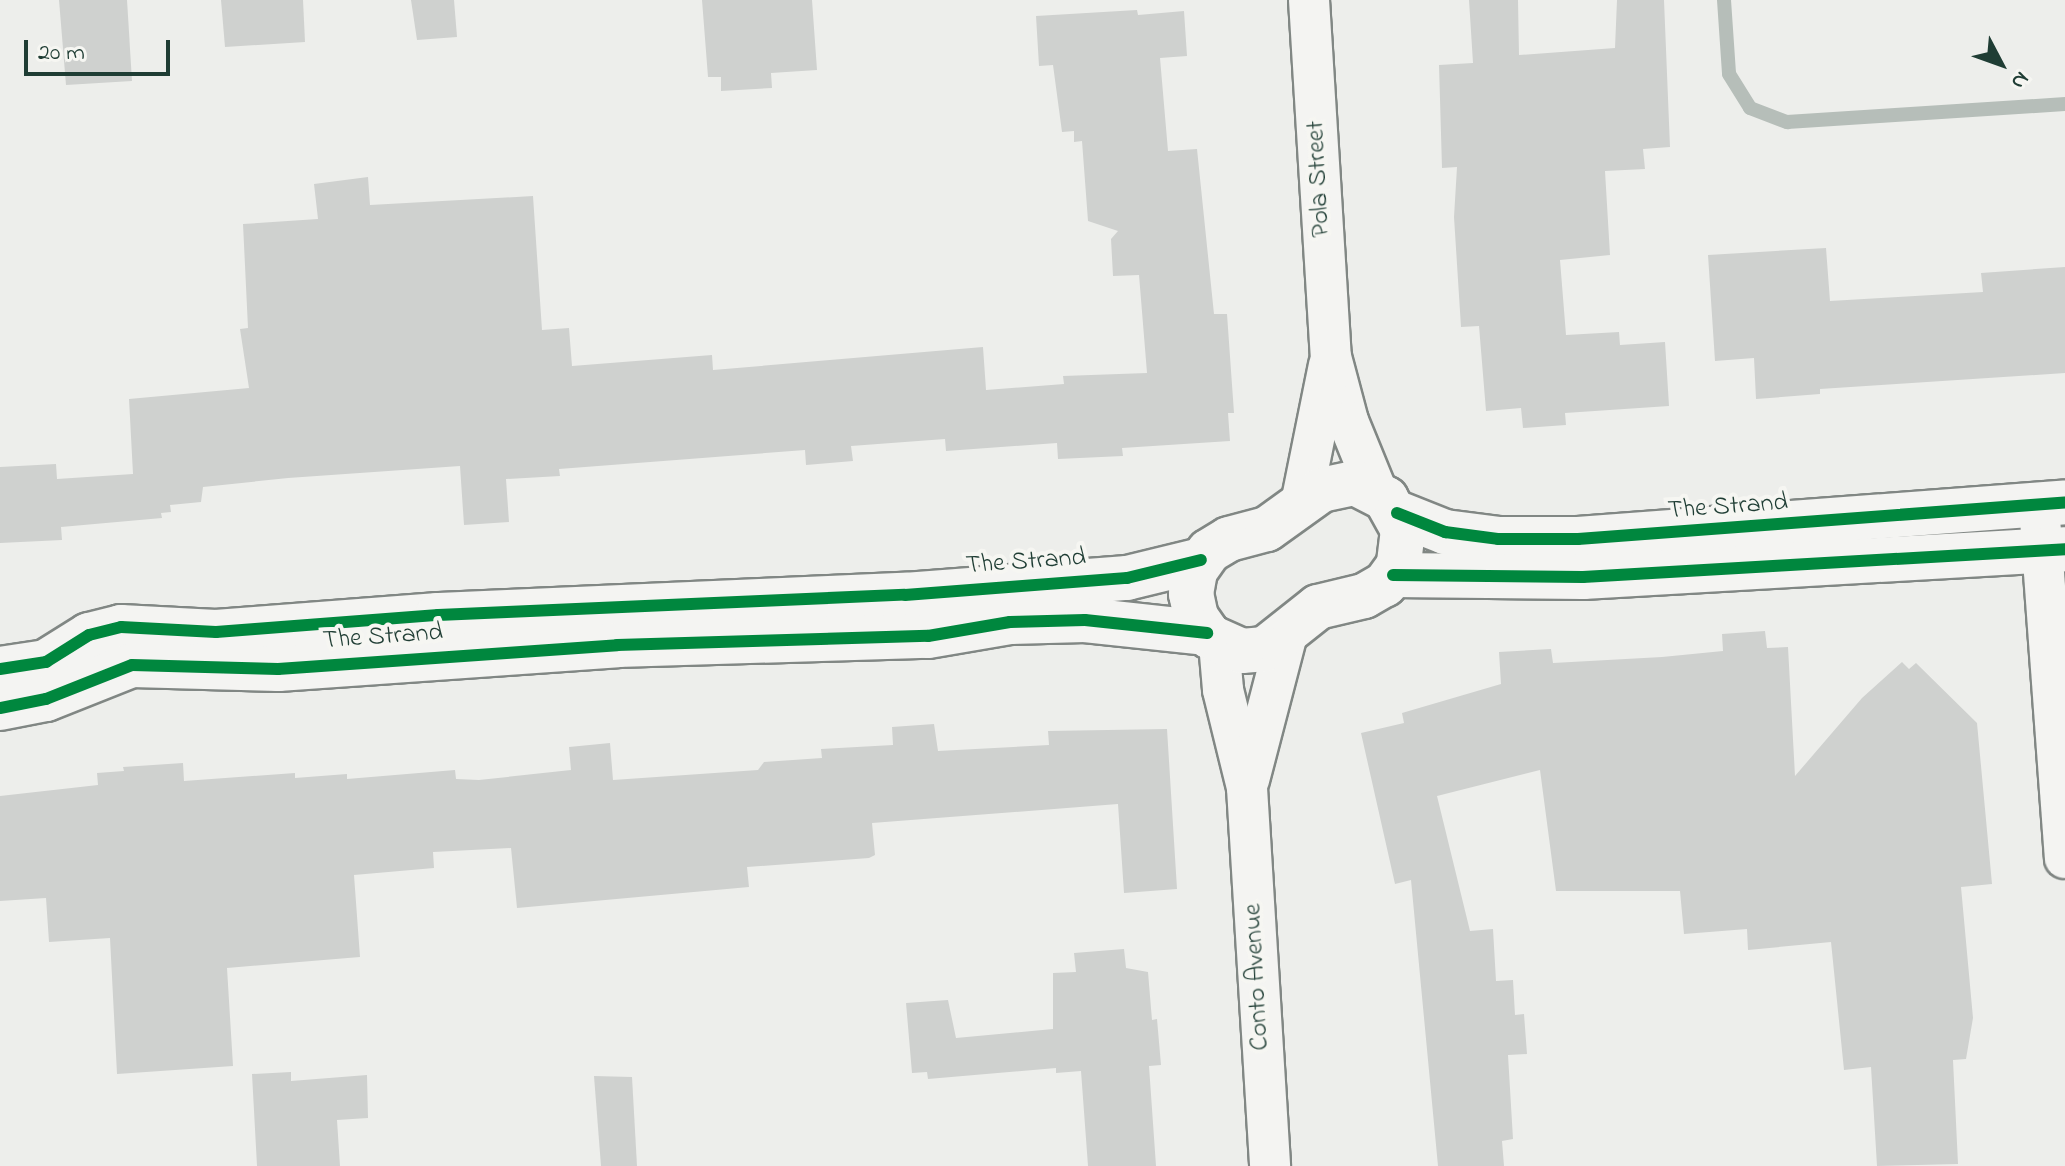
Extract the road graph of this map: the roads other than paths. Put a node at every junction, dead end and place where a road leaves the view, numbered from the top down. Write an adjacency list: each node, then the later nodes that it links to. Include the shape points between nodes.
1 (1309, 0): 2 (street, Pola Street)
2 (1331, 357): 3 (street, Pola Street, via 1348,421); 4 (street, Pola Street)
3 (1387, 502): 4 (street, The Strand, via 1355,483 1331,485); 5 (street, The Strand, via 1445,532 1498,539 1578,539); 8 (street, via 1404,542)
4 (1301, 504): 7 (street, The Strand, via 1267,529 1218,544)
5 (2052, 504): 6 (street)
6 (2053, 550): 8 (street, via 1583,577); 14 (street)
7 (1201, 560): 9 (street, via 1191,594 1196,617); 11 (street, The Strand, via 1127,578 905,595 438,615 216,632 121,627 89,635 46,662)
8 (1393, 575): 10 (street, via 1364,596 1318,607)
9 (1213, 638): 10 (street, The Strand, via 1253,651); 12 (street, The Strand, via 1085,620 1010,622 928,636 617,645 278,669 132,665 46,699); 13 (street, Conto Avenue)
10 (1286, 638): 13 (street, Conto Avenue)
11 (0, 669)
12 (0, 708)
13 (1247, 788): 15 (street, Conto Avenue)
14 (2065, 858)
15 (1270, 1166)

